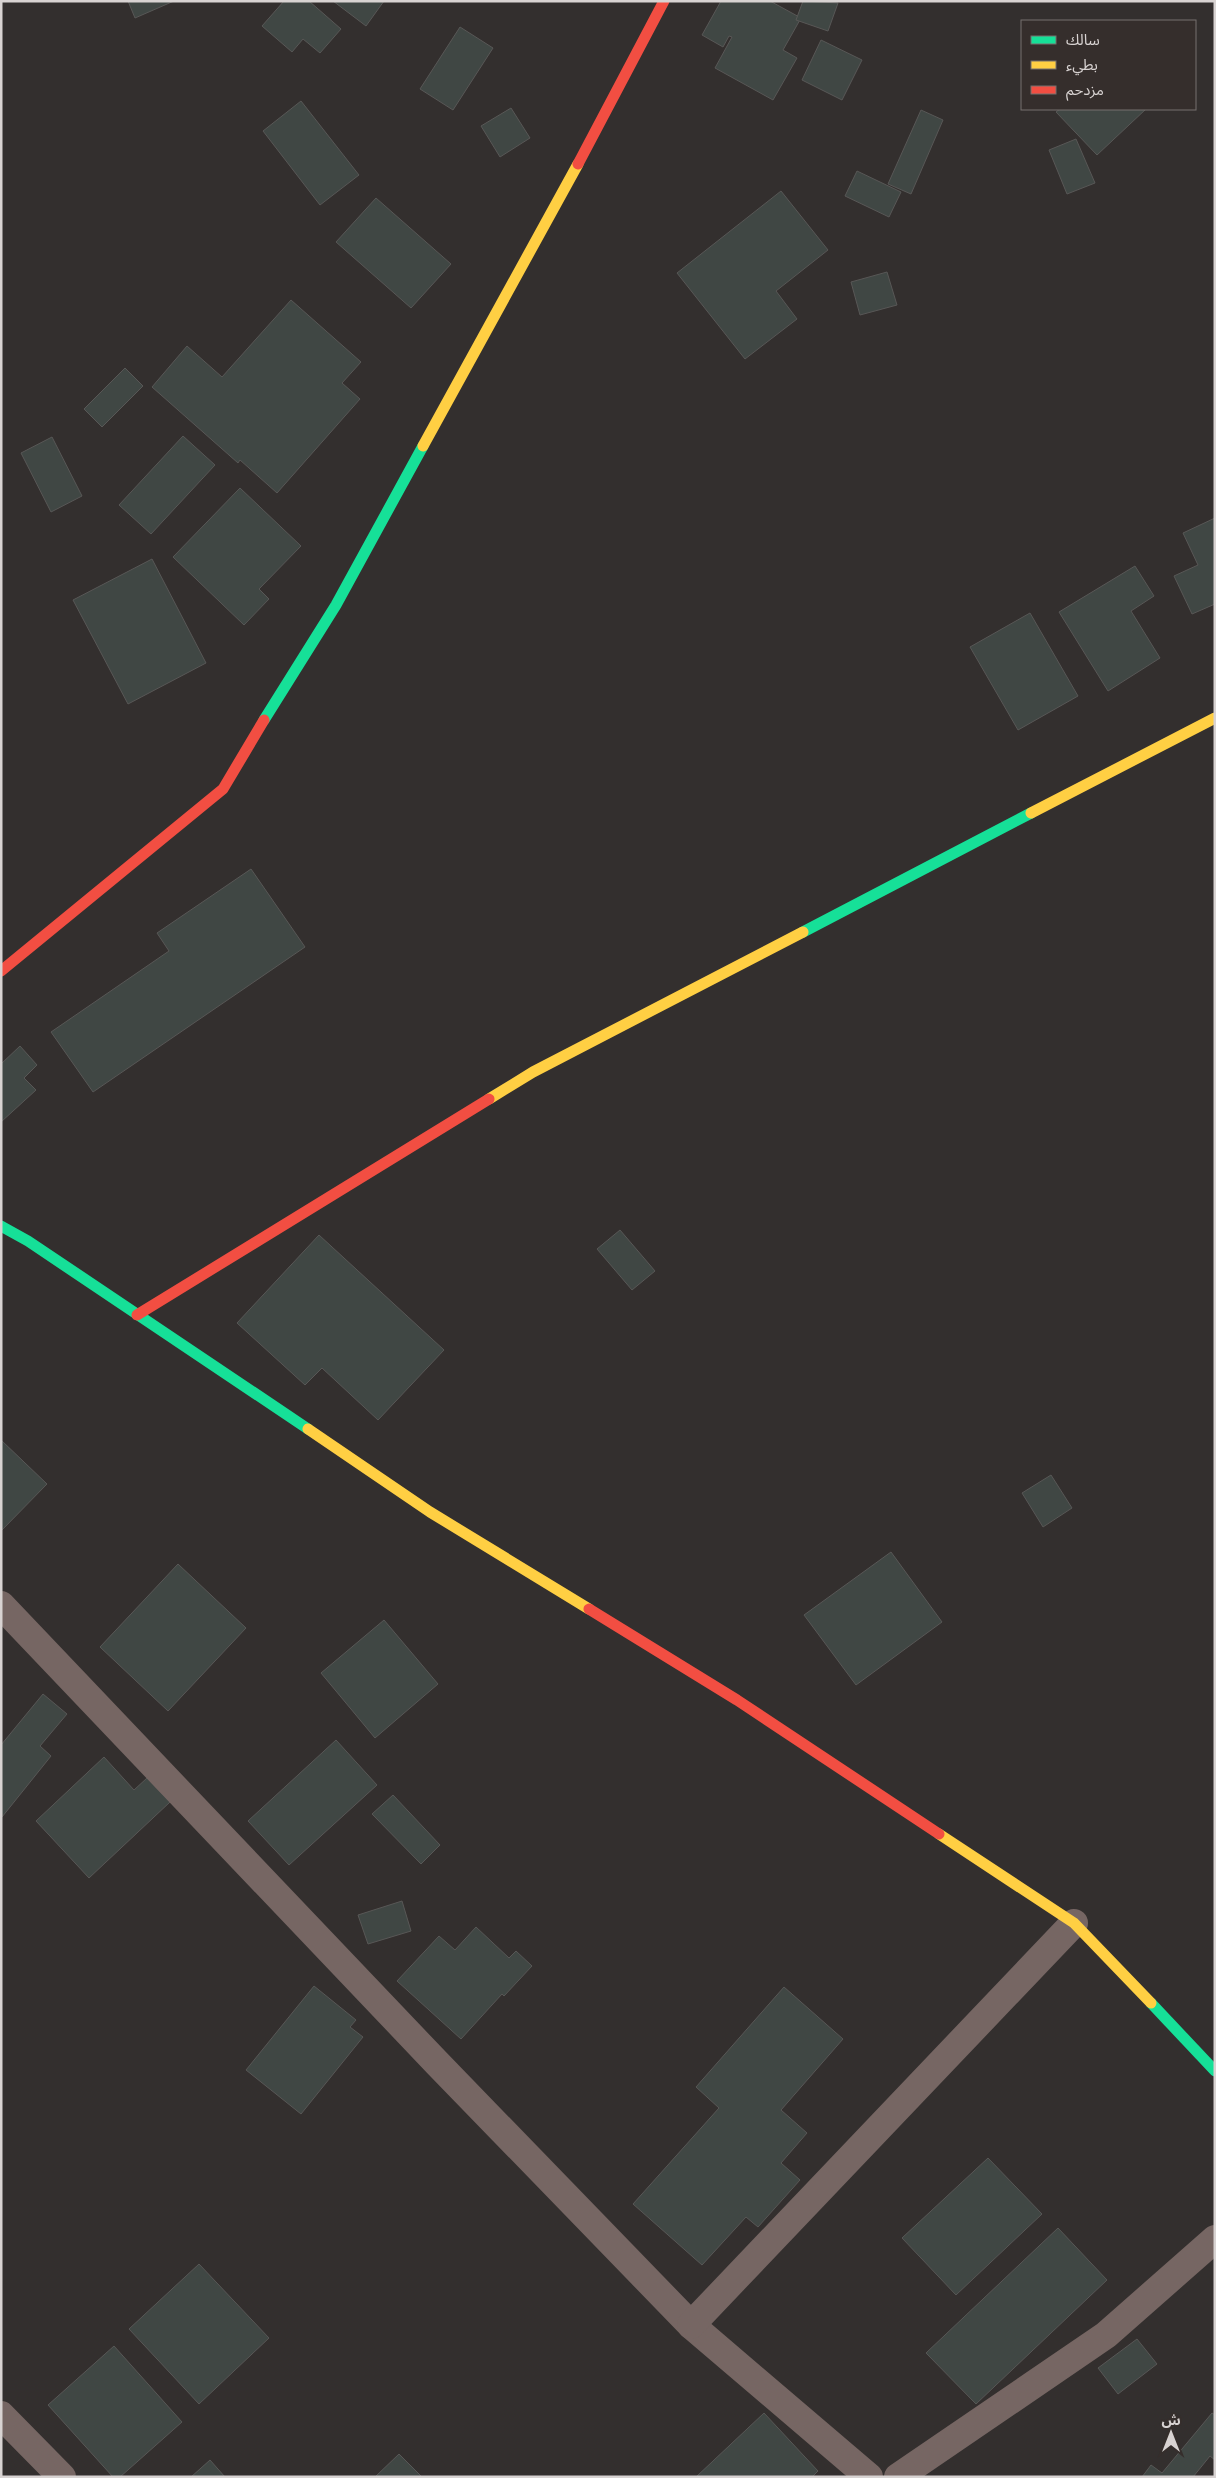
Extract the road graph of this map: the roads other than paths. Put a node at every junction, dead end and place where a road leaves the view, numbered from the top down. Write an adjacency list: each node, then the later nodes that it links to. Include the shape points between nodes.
1 (664, 1): 3 (street, via 336,605 223,789)
2 (1215, 718): 5 (street, via 533,1072)
3 (1, 971)
4 (1, 1226): 5 (street)
5 (137, 1315): 7 (street, via 430,1512 736,1700)
6 (1, 1604): 10 (street, via 430,2056)
7 (1074, 1923): 8 (street); 10 (street)
8 (1215, 2071)
9 (1215, 2239): 14 (street, via 1106,2336)
10 (691, 2325): 13 (street)
11 (1, 2415): 12 (street)
12 (62, 2477)
13 (869, 2477)
14 (898, 2477)

